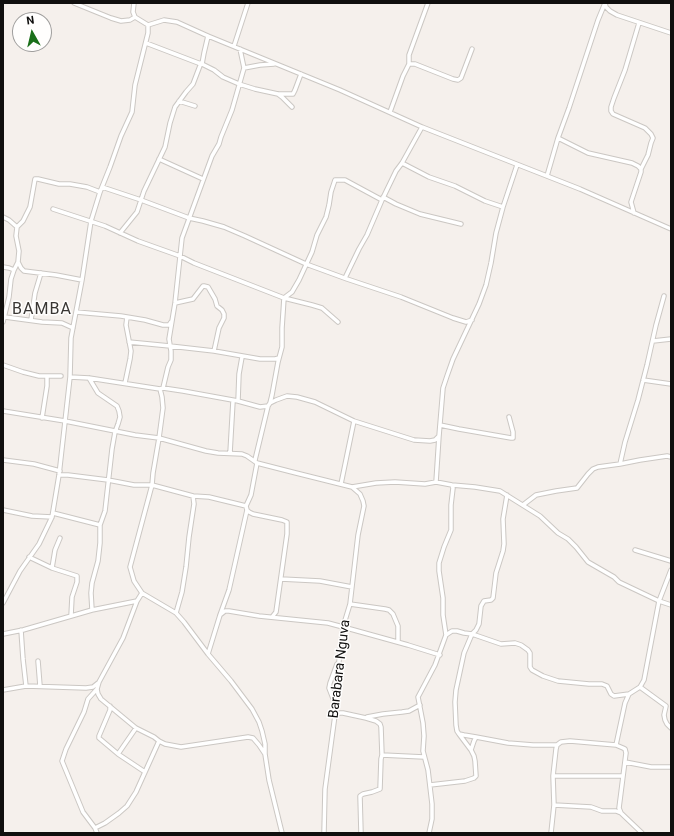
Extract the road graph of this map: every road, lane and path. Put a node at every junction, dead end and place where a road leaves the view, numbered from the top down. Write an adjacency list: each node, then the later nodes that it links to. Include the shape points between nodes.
1 (74, 3): 6 (street, via 121,21)
2 (134, 3): 6 (street)
3 (248, 3): 12 (street)
4 (428, 3): 17 (street, via 409,55)
5 (605, 3): 7 (street, via 610,11 617,15); 27 (street)
6 (135, 17): 8 (street)
7 (640, 23): 9 (street); 31 (street, via 611,111 616,116 645,128 651,134 652,144)
8 (148, 25): 10 (street, via 171,20); 11 (street)
9 (671, 33)
10 (208, 36): 12 (street); 15 (street)
11 (146, 43): 15 (street); 34 (street, via 135,85 132,112)
12 (234, 46): 13 (street)
13 (240, 49): 16 (street); 18 (street)
14 (472, 49): 17 (street, via 458,80)
15 (201, 64): 20 (street); 22 (street, via 193,84)
16 (277, 64): 18 (street); 19 (street)
17 (409, 64): 25 (street)
18 (244, 68): 20 (street)
19 (301, 74): 21 (street, via 292,94); 25 (street)
20 (239, 84): 21 (street); 33 (street, via 228,122)
21 (278, 94): 24 (street)
22 (179, 101): 23 (street); 28 (street, via 172,115)
23 (196, 106)
24 (292, 107)
25 (390, 112): 26 (street)
26 (422, 127): 29 (street); 30 (street)
27 (558, 138): 31 (street, via 588,153 632,163); 32 (street)
28 (159, 159): 33 (street); 37 (street)
29 (402, 163): 36 (street); 39 (street, via 429,177)
30 (517, 165): 32 (street); 39 (street)
31 (641, 169): 38 (street)
32 (547, 176): 41 (street)
33 (203, 179): 44 (street)
34 (102, 187): 35 (street); 37 (street)
35 (100, 192): 45 (street); 47 (street, via 87,187 35,179 30,207)
36 (382, 199): 46 (street, via 420,214); 52 (street, via 345,180 335,180 326,217); 56 (street)
37 (141, 200): 44 (street); 49 (street, via 138,212)
38 (631, 205): 41 (street); 42 (street)
39 (503, 207): 66 (street, via 490,270)
40 (53, 209): 45 (street)
41 (624, 209): 42 (street)
42 (634, 213): 48 (street)
43 (3, 217): 47 (street)
44 (189, 218): 50 (street, via 182,238); 52 (street, via 224,227)
45 (91, 221): 49 (street); 57 (street)
46 (462, 224)
47 (17, 227): 51 (street)
48 (670, 227)
49 (120, 233): 50 (street)
50 (180, 256): 59 (street); 60 (street)
51 (18, 262): 54 (street); 55 (street, via 24,270)
52 (306, 264): 56 (street); 59 (street, via 292,292)
53 (3, 267): 54 (street)
54 (14, 270): 62 (street)
55 (41, 273): 57 (street); 64 (street)
56 (345, 278): 69 (street)
57 (82, 280): 61 (street)
58 (664, 296): 73 (street)
59 (284, 298): 68 (street, via 322,308); 78 (street, via 282,347)
60 (175, 303): 65 (street); 76 (street, via 193,299 203,286 208,287 224,314)
61 (76, 312): 63 (street); 71 (street)
62 (5, 317): 64 (street); 67 (street)
63 (127, 317): 65 (street, via 162,325 169,324); 74 (street)
64 (31, 320): 71 (street, via 62,323)
65 (172, 320): 75 (street)
66 (472, 320): 69 (street); 70 (street)
67 (3, 322)
68 (338, 322)
69 (466, 322): 70 (street)
70 (470, 325): 96 (street, via 453,359 443,388)
71 (73, 328): 82 (street)
72 (671, 339): 73 (street)
73 (653, 341): 84 (street)
74 (129, 342): 75 (street); 85 (street, via 131,351)
75 (170, 346): 76 (street); 87 (street, via 170,360)
76 (214, 351): 77 (street)
77 (242, 357): 78 (street); 89 (street)
78 (279, 358): 90 (street)
79 (3, 365): 80 (street)
80 (47, 376): 81 (street); 93 (street)
81 (61, 376)
82 (70, 377): 83 (street); 95 (street)
83 (89, 378): 85 (street); 97 (street, via 98,393 119,411)
84 (644, 380): 86 (street); 104 (street)
85 (125, 383): 87 (street)
86 (671, 384)
87 (162, 388): 88 (street); 99 (street, via 163,408)
88 (233, 401): 89 (street); 100 (street)
89 (238, 401): 90 (street, via 260,407)
90 (269, 405): 94 (street, via 286,396 297,397 315,402); 103 (street)
91 (3, 411): 93 (street)
92 (509, 417): 96 (street, via 513,438)
93 (42, 418): 95 (street)
94 (354, 421): 98 (street, via 414,440 430,441); 108 (street)
95 (65, 422): 97 (street); 105 (street)
96 (440, 425): 98 (street)
97 (116, 432): 99 (street); 106 (street)
98 (439, 436): 107 (street)
99 (159, 438): 100 (street, via 206,451); 109 (street)
100 (230, 453): 103 (street, via 242,454)
101 (671, 457): 104 (street)
102 (3, 460): 105 (street, via 34,464)
103 (256, 461): 108 (street); 115 (street)
104 (620, 464): 114 (street, via 593,469 577,488 536,495)
105 (59, 473): 106 (street); 117 (street)
106 (108, 480): 109 (street, via 134,485); 118 (street, via 105,510)
107 (436, 482): 110 (street); 111 (street, via 395,482)
108 (341, 484): 111 (street)
109 (152, 485): 113 (street); 127 (street, via 130,567 134,582)
110 (452, 485): 112 (street, via 490,488); 144 (street, via 451,530 439,564)
111 (352, 487): 126 (street, Barabara Nguva, via 360,494 364,506)
112 (507, 495): 114 (street); 143 (street, via 503,519 504,551 496,573 493,598 481,606 478,624)
113 (193, 496): 115 (street, via 209,497); 135 (street, via 186,567)
114 (523, 505): 129 (street, via 568,539 588,562 618,582)
115 (246, 508): 125 (street, via 253,514 287,522); 136 (street, via 229,590)
116 (3, 510): 117 (street, via 32,516)
117 (52, 515): 118 (street); 121 (street, via 39,544)
118 (100, 525): 133 (street, via 98,561 92,583)
119 (60, 538): 123 (street)
120 (635, 550): 122 (street)
121 (29, 557): 123 (street); 130 (street)
122 (671, 561)
123 (52, 568): 137 (street, via 78,577 72,597)
124 (671, 570): 129 (street)
125 (281, 579): 126 (street); 134 (street)
126 (352, 586): 131 (street, Barabara Nguva)
127 (142, 593): 128 (street); 135 (street)
128 (137, 600): 133 (street); 150 (street, via 124,638)
129 (659, 601): 132 (street); 153 (street, via 645,674)
130 (3, 603)
131 (350, 604): 140 (street, Barabara Nguva); 145 (street, via 389,610 398,626)
132 (671, 605)
133 (92, 610): 137 (street)
134 (276, 612): 138 (street); 139 (street)
135 (176, 613): 146 (street)
136 (220, 615): 138 (street, via 229,611); 146 (street)
137 (71, 616): 141 (street)
138 (272, 617): 139 (street)
139 (278, 618): 140 (street)
140 (343, 627): 145 (street); 149 (street, Barabara Nguva)
141 (21, 630): 142 (street); 151 (street)
142 (3, 634)
143 (472, 634): 144 (street, via 452,631); 158 (street, via 501,644 515,643 524,646 530,653 530,667 542,676 602,684 607,686 614,696); 166 (street, via 464,653 456,690 456,725)
144 (446, 635): 147 (street)
145 (398, 642): 147 (street)
146 (208, 654): 173 (street, via 252,709 262,731)
147 (440, 655): 160 (street, via 418,697)
148 (38, 661): 152 (street)
149 (339, 661): 159 (street, Barabara Nguva); 159 (street, via 329,688)
150 (99, 682): 154 (street, via 93,687); 155 (street)
151 (26, 686): 152 (street); 156 (street)
152 (40, 686): 154 (street)
153 (640, 687): 158 (street); 165 (street, via 666,706 665,720)
154 (86, 688): 157 (street)
155 (96, 689): 157 (street); 161 (street)
156 (3, 690)
157 (93, 693): 184 (street, via 88,699 62,761 83,812)
158 (629, 694): 170 (street)
159 (335, 704): 162 (street, Barabara Nguva)
160 (420, 705): 163 (street, via 410,711); 175 (street, via 424,722)
161 (110, 706): 164 (street); 172 (street, via 99,738)
162 (335, 715): 163 (street, via 343,713); 187 (street, Barabara Nguva, via 325,789)
163 (366, 718): 174 (street, via 380,724)
164 (136, 728): 168 (street); 172 (street)
165 (671, 728)
166 (459, 734): 167 (street); 171 (street)
167 (476, 737): 169 (street, via 508,743); 171 (street)
168 (159, 741): 173 (street, via 181,747 248,737 253,738); 178 (street)
169 (557, 745): 170 (street, via 570,741); 179 (street)
170 (616, 746): 176 (street, via 625,749)
171 (471, 750): 181 (street, via 475,761 474,778)
172 (118, 754): 178 (street)
173 (265, 754): 186 (street)
174 (382, 755): 175 (street); 188 (street, via 380,789 360,796)
175 (424, 757): 181 (street)
176 (625, 762): 177 (street, via 651,767); 180 (street)
177 (671, 767)
178 (145, 772): 184 (street, via 126,806)
179 (553, 776): 180 (street); 182 (street)
180 (622, 776): 183 (street, via 619,808)
181 (430, 785): 189 (street, via 432,819)
182 (554, 805): 183 (street, via 591,807); 190 (street)
183 (621, 813): 191 (street)
184 (95, 828): 185 (street)
185 (97, 833)
186 (282, 833)
187 (324, 833)
188 (361, 833)
189 (429, 833)
190 (551, 833)
191 (642, 833)

